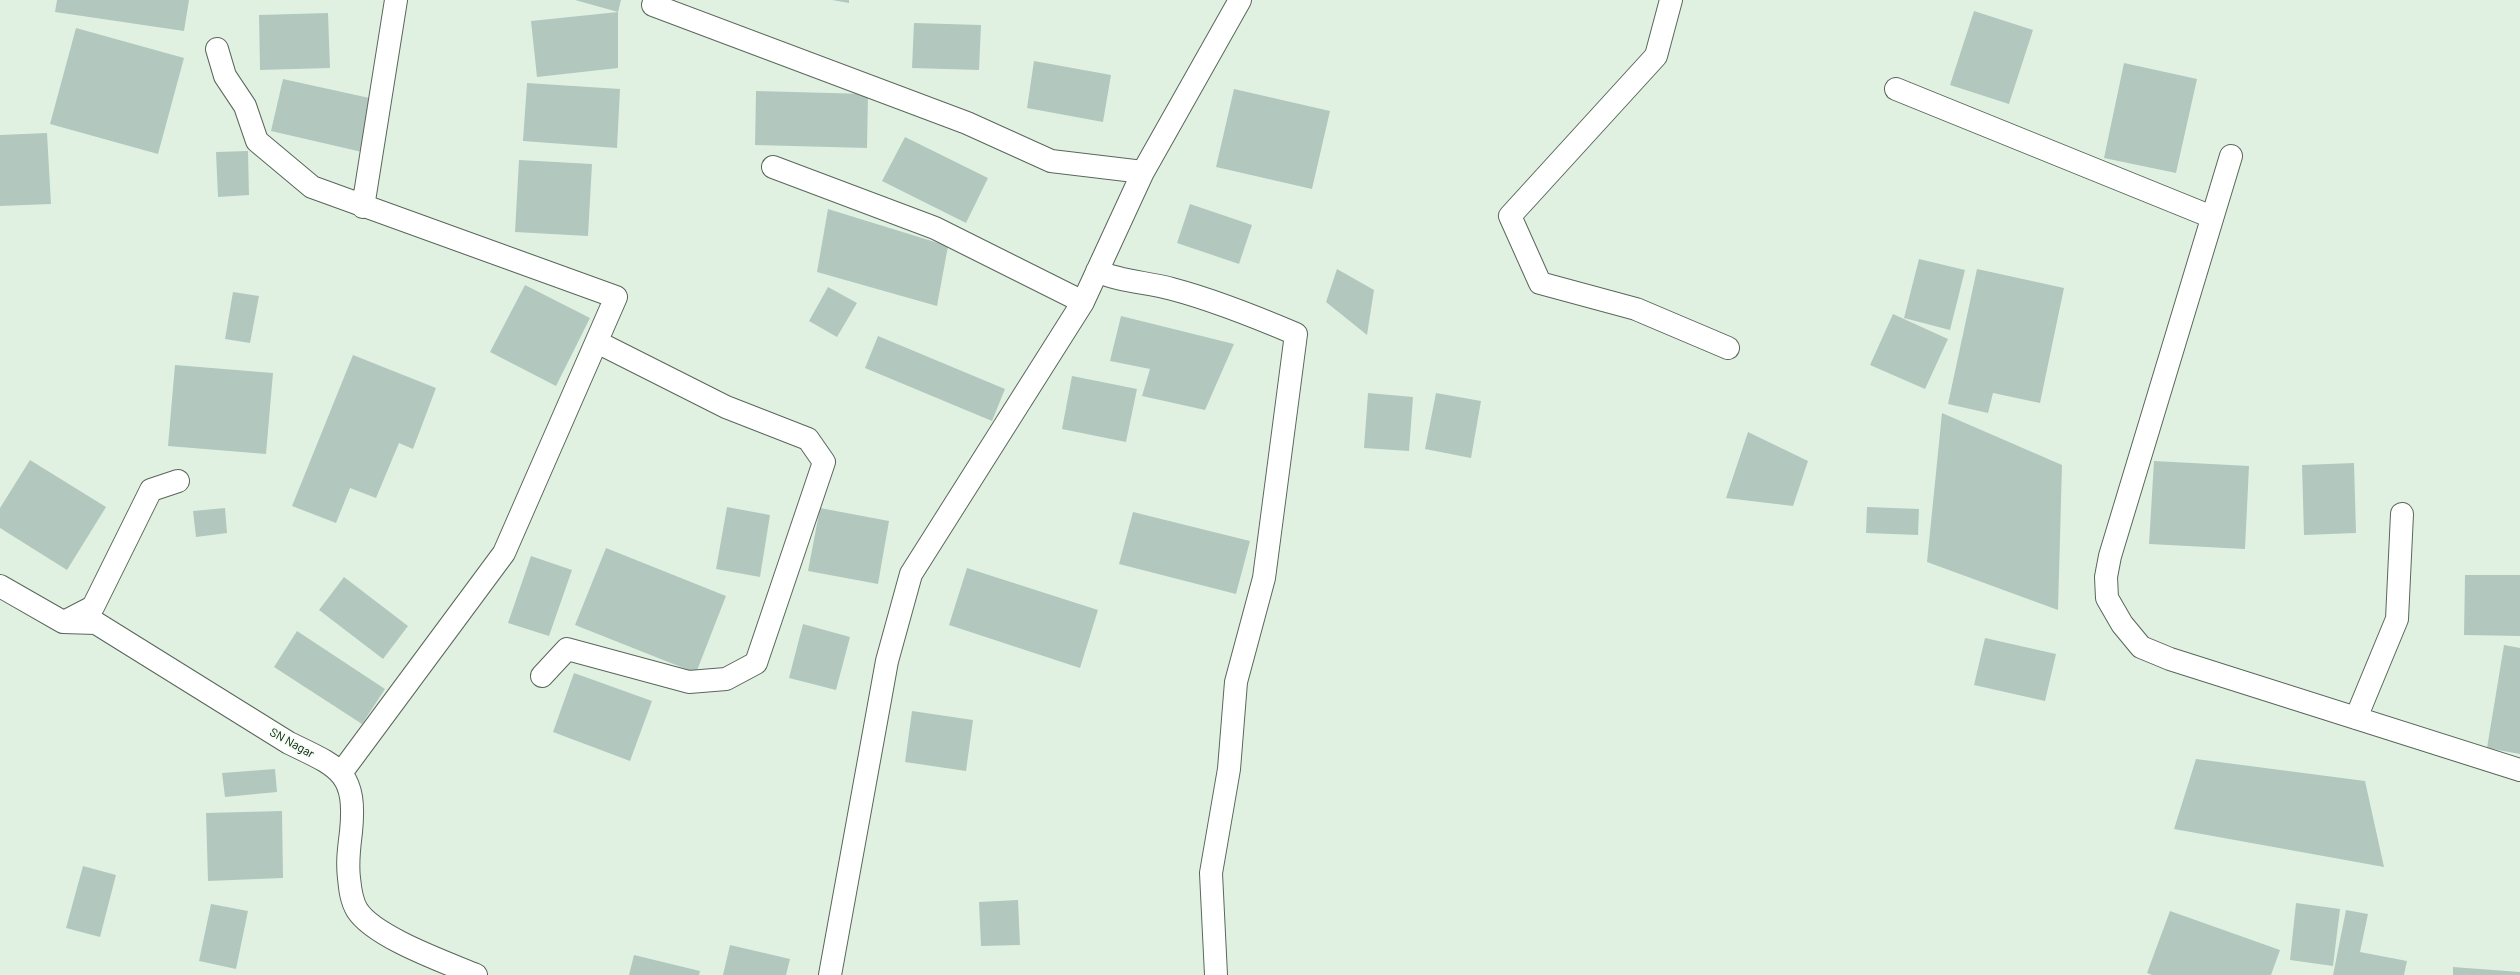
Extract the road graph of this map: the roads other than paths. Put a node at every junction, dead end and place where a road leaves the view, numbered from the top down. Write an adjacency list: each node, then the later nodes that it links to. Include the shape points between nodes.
1 (396, 0): 10 (street)
2 (1240, 0): 9 (street)
3 (1671, 0): 15 (street, via 1656,56 1510,216 1540,283 1636,308)
4 (653, 5): 9 (street, via 967,123 1051,161)
5 (217, 49): 10 (street, via 225,76 245,106 257,141 312,187)
6 (1896, 89): 11 (street)
7 (2231, 156): 11 (street)
8 (773, 167): 13 (street, via 935,228)
9 (1143, 172): 12 (street)
10 (363, 207): 14 (street, via 616,297)
11 (2212, 217): 21 (street, via 2110,556 2106,577 2107,598 2122,624 2141,647 2170,659)
12 (1097, 271): 13 (street); 26 (street, via 1113,278 1171,288 1234,309 1296,334 1264,578 1236,682 1229,769 1211,873)
13 (1083, 302): 25 (street, via 911,574 887,661)
14 (597, 342): 20 (street, via 726,407 808,440 824,462 756,663 726,679 689,682 567,649); 23 (street, via 504,553)
15 (1728, 348)
16 (178, 482): 19 (street, via 151,490 93,607)
17 (2402, 514): 21 (street, via 2397,619)
18 (0, 586): 19 (street, SN Nagar)
19 (63, 622): 23 (street, SN Nagar, via 96,623)
20 (542, 676)
21 (2356, 718): 22 (street)
22 (2520, 770)
23 (341, 773): 24 (street, SN Nagar, via 349,783 351,794 352,820 347,864 351,895 356,909 367,923 390,936)
24 (476, 975)
25 (830, 975)
26 (1216, 975)

